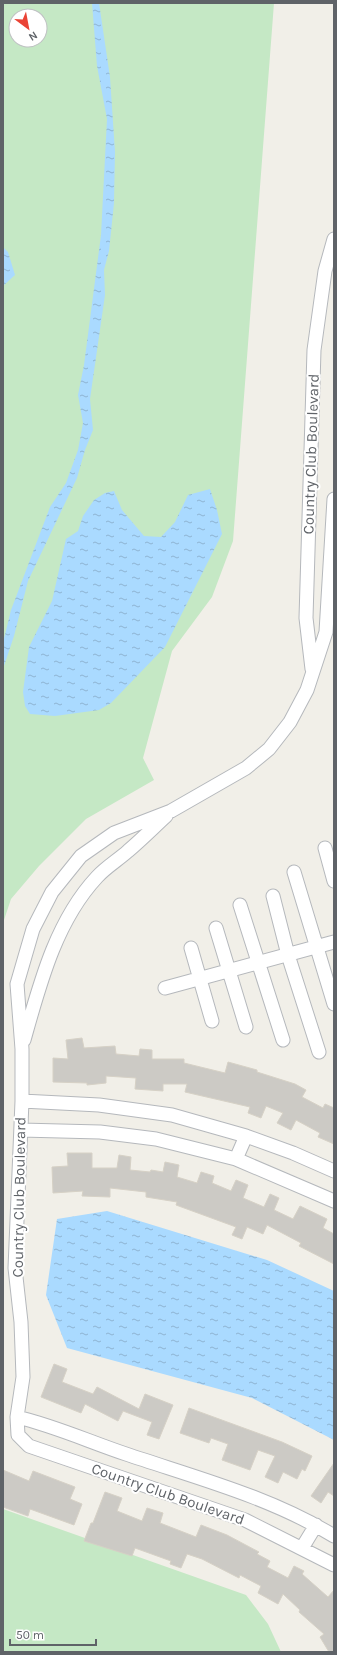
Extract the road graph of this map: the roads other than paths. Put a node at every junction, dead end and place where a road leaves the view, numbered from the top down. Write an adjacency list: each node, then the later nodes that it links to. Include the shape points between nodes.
1 (334, 240): 3 (street, Country Club Boulevard, via 325,271 314,350 306,618)
2 (334, 499): 3 (street, Country Club Boulevard, via 326,632)
3 (313, 670): 4 (street, Country Club Boulevard, via 307,690 290,722 269,749 246,768)
4 (171, 810): 23 (street, Country Club Boulevard, via 128,852 98,876 73,908 55,943 37,993); 23 (street, Country Club Boulevard, via 114,833 81,856 52,892 33,929 17,984)
5 (325, 848): 7 (street)
6 (294, 872): 12 (street)
7 (334, 881)
8 (273, 896): 14 (street)
9 (240, 905): 15 (street)
10 (216, 928): 16 (street)
11 (334, 942): 12 (street)
12 (316, 947): 14 (street); 19 (street)
13 (191, 948): 17 (street)
14 (288, 955): 15 (street); 24 (street)
15 (257, 963): 16 (street); 22 (street)
16 (228, 971): 17 (street); 21 (street)
17 (199, 979): 18 (street); 20 (street)
18 (165, 988)
19 (334, 1004)
20 (212, 1021)
21 (246, 1028)
22 (283, 1040)
23 (22, 1049): 25 (street, Country Club Boulevard)
24 (319, 1052)
25 (22, 1101): 26 (street, Country Club Boulevard); 27 (street, via 99,1105 172,1115)
26 (21, 1130): 28 (street, via 100,1132 156,1139); 31 (street, Country Club Boulevard, via 15,1268 21,1322 23,1377)
27 (246, 1136): 28 (street); 29 (street)
28 (236, 1160): 30 (street)
29 (334, 1171)
30 (334, 1201)
31 (17, 1417): 32 (street, Country Club Boulevard, via 36,1421 124,1454 249,1495); 34 (street, Country Club Boulevard, via 18,1435 29,1446 246,1520)
32 (316, 1525): 33 (street, Country Club Boulevard); 34 (street)
33 (334, 1536)
34 (302, 1548): 35 (street, Country Club Boulevard)
35 (334, 1565)

